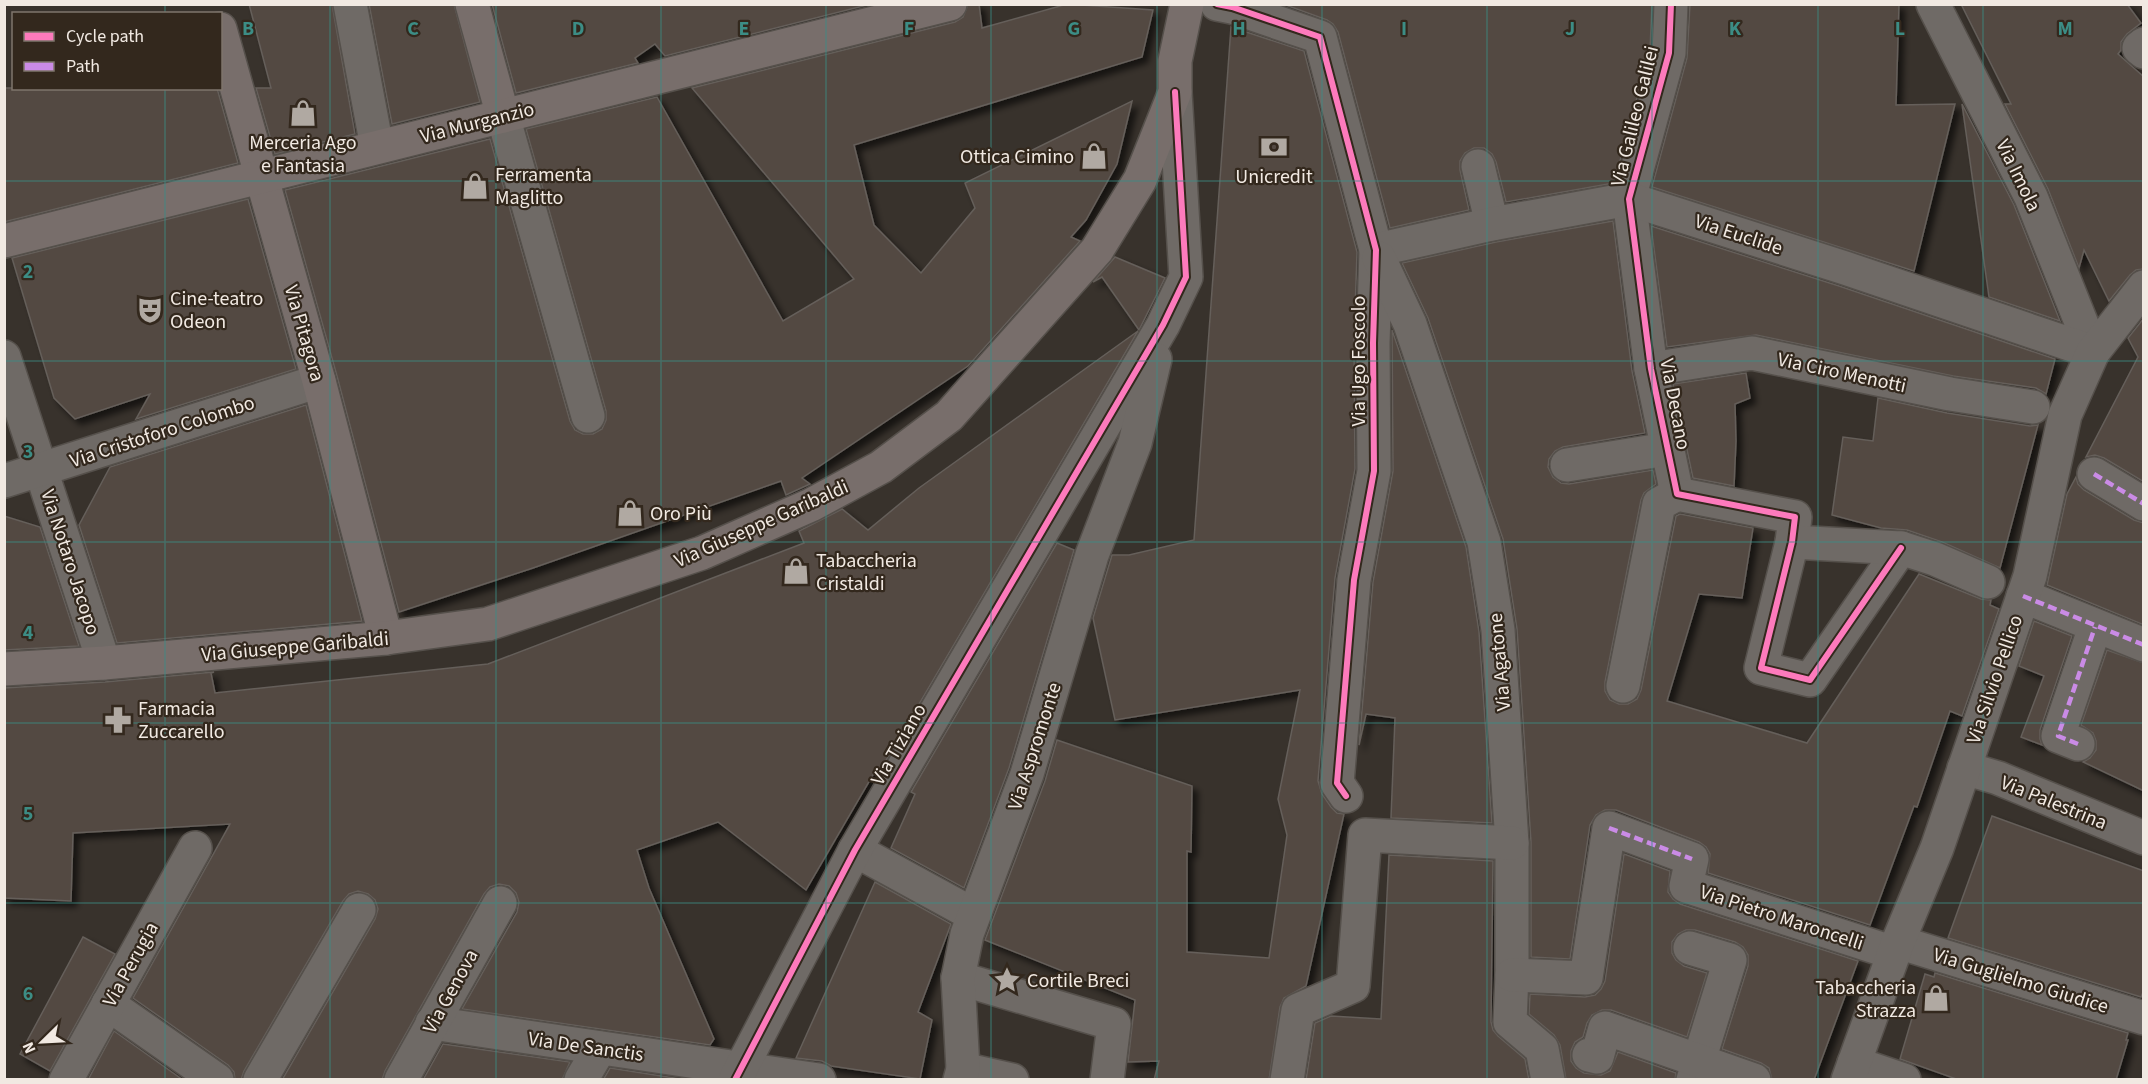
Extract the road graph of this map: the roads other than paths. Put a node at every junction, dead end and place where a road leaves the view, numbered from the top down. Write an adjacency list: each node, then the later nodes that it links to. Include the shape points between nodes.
1 (350, 4): 13 (street)
2 (472, 4): 12 (main road)
3 (950, 4): 12 (main road, Via Murganzio)
4 (1187, 4): 11 (main road, Via Giuseppe Garibaldi, via 1175,61)
5 (1217, 4): 19 (street, Via Ugo Foscolo, via 1320,37)
6 (1671, 4): 16 (street, Via Galileo Galilei, via 1670,53)
7 (1933, 4): 22 (street, Via Imola, via 2031,197)
8 (222, 36): 15 (main road, Via Pitagora)
9 (2144, 44): 10 (street, via 2139,48)
10 (2144, 52)
11 (1175, 92): 21 (street, via 1186,277); 40 (main road, Via Giuseppe Garibaldi, via 1140,180 1097,250 949,416 880,467 811,505 702,553 488,624)
12 (503, 116): 13 (main road, Via Murganzio); 27 (street)
13 (377, 147): 15 (main road, Via Murganzio)
14 (1478, 166): 17 (street)
15 (262, 177): 18 (main road, Via Murganzio); 25 (main road, Via Pitagora)
16 (1629, 199): 17 (street, Via Euclide); 22 (street, Via Euclide); 24 (street, Via Decano)
17 (1492, 224): 19 (street, Via Euclide)
18 (4, 241)
19 (1376, 250): 47 (street, Via Ugo Foscolo, via 1374,471 1354,580 1337,783); 49 (street, Via Agatone, via 1410,324 1484,543 1498,630)
20 (2144, 287): 22 (street, Via Silvio Pellico)
21 (1163, 325): 51 (street, Via Tiziano); 54 (street, Via Aspromonte, via 1136,443 1092,555 1027,774)
22 (2093, 352): 38 (street, Via Silvio Pellico, via 2065,415)
23 (4, 357): 30 (street, Via Notaro Jacopo)
24 (1651, 369): 26 (street, Via Ciro Menotti, via 1752,354); 28 (street, Via Decano)
25 (319, 381): 30 (street, Via Cristoforo Colombo); 40 (main road, Via Pitagora)
26 (2033, 407)
27 (588, 416)
28 (1667, 449): 29 (street); 33 (street, Via Decano)
29 (1567, 465)
30 (40, 470): 32 (street, Via Cristoforo Colombo); 42 (street, Via Notaro Jacopo)
31 (2094, 474): 34 (street)
32 (4, 482)
33 (1677, 494): 35 (street); 44 (street, via 1659,504)
34 (2144, 504)
35 (1793, 530): 36 (street); 36 (street, via 1761,668 1810,680)
36 (1901, 548): 37 (street)
37 (1988, 582)
38 (2023, 596): 39 (street); 46 (street, Via Silvio Pellico)
39 (2095, 627): 41 (street); 45 (street, via 2058,736)
40 (386, 638): 42 (main road, Via Giuseppe Garibaldi)
41 (2144, 645)
42 (105, 663): 43 (main road, Via Giuseppe Garibaldi)
43 (4, 669)
44 (1623, 686)
45 (2078, 744)
46 (1964, 768): 48 (street, Via Palestrina, via 1998,778); 56 (street, Via Silvio Pellico, via 1937,848)
47 (1346, 796)
48 (2144, 838)
49 (1512, 843): 57 (street, Via Agatone); 76 (street, via 1365,835 1353,986 1298,1010)
50 (195, 848): 59 (street, Via Perugia)
51 (855, 850): 54 (street); 66 (street, Via Tiziano)
52 (500, 903): 61 (street, Via Genova)
53 (359, 910): 70 (street)
54 (965, 922): 58 (street, Via Aspromonte)
55 (1690, 948): 64 (street, via 1730,960)
56 (1896, 948): 57 (street, Via Pietro Maroncelli, via 1686,886 1692,859 1609,828 1586,978); 60 (street, Via Guglielmo Giudice); 65 (street, Via Silvio Pellico)
57 (1512, 975): 77 (street, Via Agatone, via 1510,1022 1542,1049)
58 (958, 978): 67 (street, Via Aspromonte); 75 (street, via 1114,1024)
59 (108, 1004): 68 (street, Via Perugia); 69 (street)
60 (2144, 1018)
61 (432, 1023): 62 (street, Via De Sanctis); 71 (street, Via Genova)
62 (600, 1048): 66 (street, Via De Sanctis); 72 (street)
63 (1589, 1055): 64 (street, via 1598,1057 1605,1028)
64 (1696, 1070): 78 (street)
65 (1851, 1071): 79 (street)
66 (738, 1074): 73 (street, Via De Sanctis)
67 (961, 1074): 74 (street)
68 (66, 1080)
69 (217, 1080)
70 (260, 1080)
71 (401, 1080)
72 (581, 1080)
73 (819, 1080)
74 (1012, 1080)
75 (1107, 1080)
76 (1287, 1080)
77 (1548, 1080)
78 (1754, 1080)
79 (1904, 1080)

